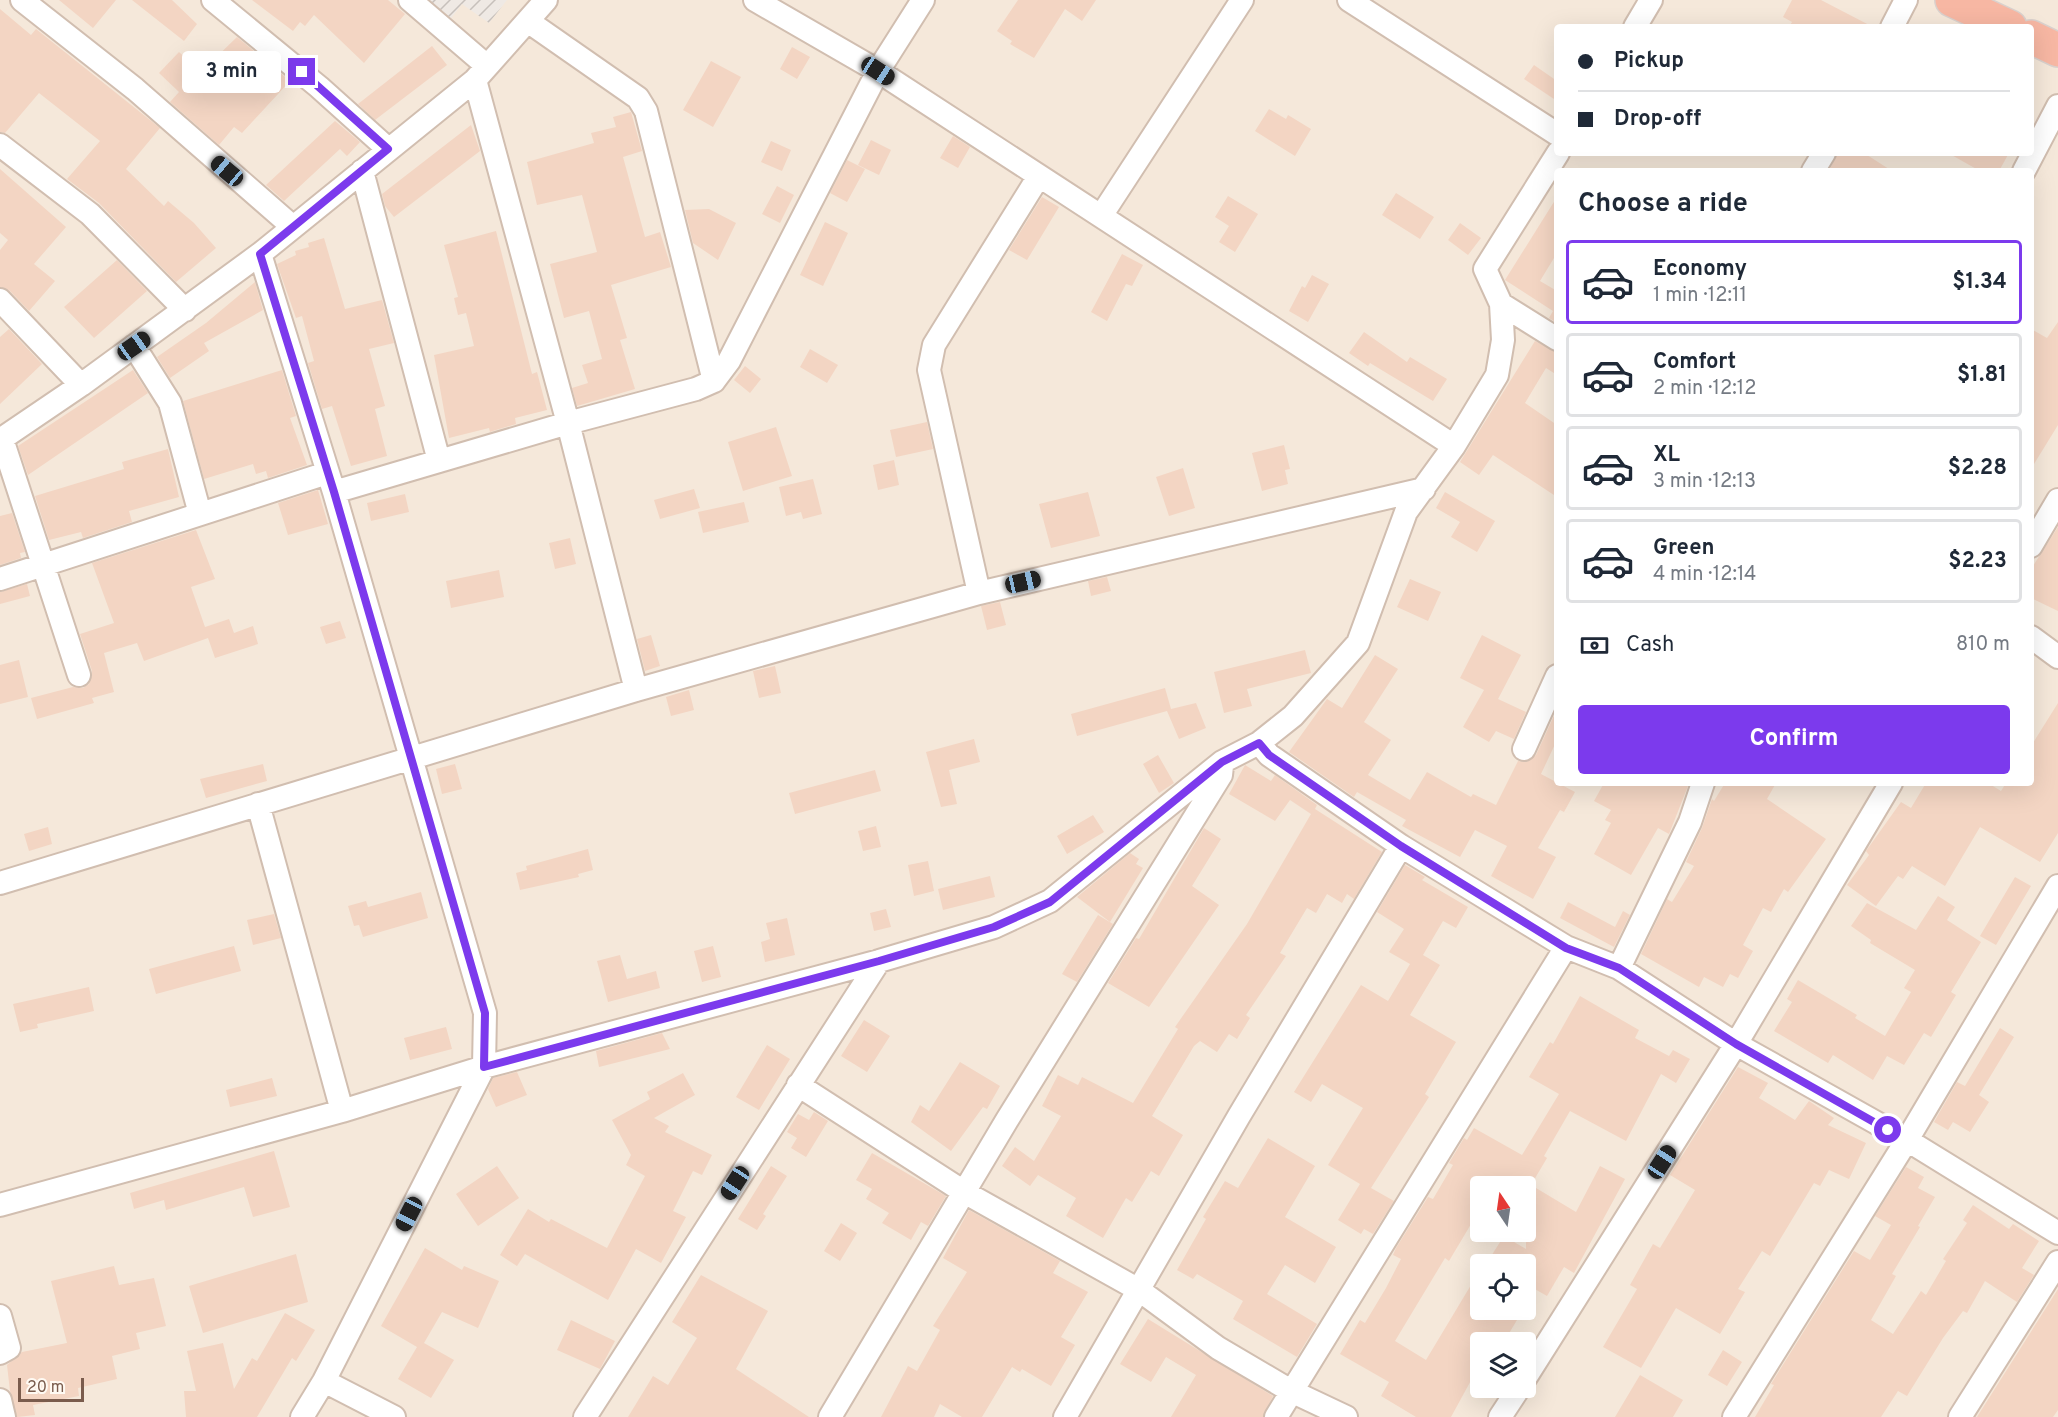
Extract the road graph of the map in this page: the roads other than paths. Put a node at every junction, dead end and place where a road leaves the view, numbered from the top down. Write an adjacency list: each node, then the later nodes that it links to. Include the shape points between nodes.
1 (22, 0): 29 (street, via 135,89)
2 (213, 0): 23 (street)
3 (410, 0): 19 (street)
4 (546, 0): 12 (street)
5 (755, 0): 18 (street)
6 (923, 0): 18 (street)
7 (1242, 0): 28 (street)
8 (1350, 0): 21 (street)
9 (1651, 0): 13 (street)
10 (1906, 0): 14 (street)
11 (1952, 0): 15 (highway)
12 (529, 21): 19 (street); 36 (street, via 638,98 646,111)
13 (1637, 24)
14 (1894, 24)
15 (2004, 24)
16 (2034, 38): 17 (highway)
17 (2058, 50)
18 (878, 71): 27 (street); 36 (street, via 729,361)
19 (481, 73): 23 (street); 38 (street)
20 (2058, 106): 24 (street)
21 (1554, 132)
22 (0, 145): 33 (street, via 90,214)
23 (388, 149): 26 (street)
24 (2034, 152)
25 (1556, 156): 32 (street, via 1485,269)
26 (362, 171): 29 (street); 41 (street)
27 (1039, 176): 28 (street); 49 (street, via 934,345 929,370)
28 (1101, 216): 40 (street)
29 (293, 226): 30 (street)
30 (260, 254): 33 (street); 42 (street)
31 (0, 300): 37 (street)
32 (1501, 304): 34 (street); 40 (street, via 1503,339 1497,375)
33 (185, 310): 35 (street)
34 (1554, 337)
35 (134, 346): 37 (street); 45 (street, via 170,403)
36 (714, 381): 38 (street)
37 (81, 385): 39 (street)
38 (568, 423): 41 (street); 54 (street)
39 (1, 439): 47 (street)
40 (1454, 446): 43 (street)
41 (439, 461): 42 (street)
42 (330, 482): 45 (street); 57 (street)
43 (1424, 489): 49 (street); 55 (street, via 1406,512 1358,643 1293,716)
44 (2058, 500): 46 (street)
45 (200, 514): 47 (street)
46 (2034, 541)
47 (44, 564): 48 (street); 52 (street)
48 (0, 579)
49 (979, 593): 54 (street)
50 (2034, 639): 51 (street)
51 (2058, 657)
52 (79, 675)
53 (1554, 683): 56 (street)
54 (636, 690): 57 (street)
55 (1259, 743): 58 (street); 62 (street, via 1269,755)
56 (1524, 748)
57 (411, 757): 61 (street); 69 (street, via 485,1013)
58 (1222, 762): 66 (street, via 1050,902 994,927); 73 (street, via 1221,775)
59 (1702, 786): 67 (street, via 1690,822)
60 (1889, 786): 68 (street)
61 (258, 804): 63 (street); 71 (street)
62 (1401, 846): 65 (street); 77 (street)
63 (0, 883)
64 (2058, 886): 72 (street)
65 (1566, 948): 67 (street); 82 (street)
66 (879, 961): 69 (street); 70 (street)
67 (1619, 968): 68 (street)
68 (1736, 1044): 72 (street); 80 (street)
69 (484, 1067): 71 (street); 81 (street)
70 (798, 1085): 73 (street); 88 (street)
71 (342, 1111): 74 (street)
72 (1907, 1140): 75 (street); 94 (street)
73 (964, 1192): 77 (street); 89 (street)
74 (0, 1205)
75 (2058, 1233)
76 (2058, 1262): 95 (street)
77 (1139, 1290): 82 (street, via 1218,1348); 90 (street)
78 (0, 1316): 79 (street)
79 (5, 1351)
80 (1536, 1361)
81 (324, 1381): 86 (street); 87 (street)
82 (1291, 1391): 91 (street); 92 (street)
83 (1512, 1398): 93 (street)
84 (0, 1400): 85 (street)
85 (4, 1417)
86 (302, 1417)
87 (394, 1417)
88 (585, 1417)
89 (830, 1417)
90 (1065, 1417)
91 (1276, 1417)
92 (1346, 1417)
93 (1500, 1417)
94 (1734, 1417)
95 (1960, 1417)

